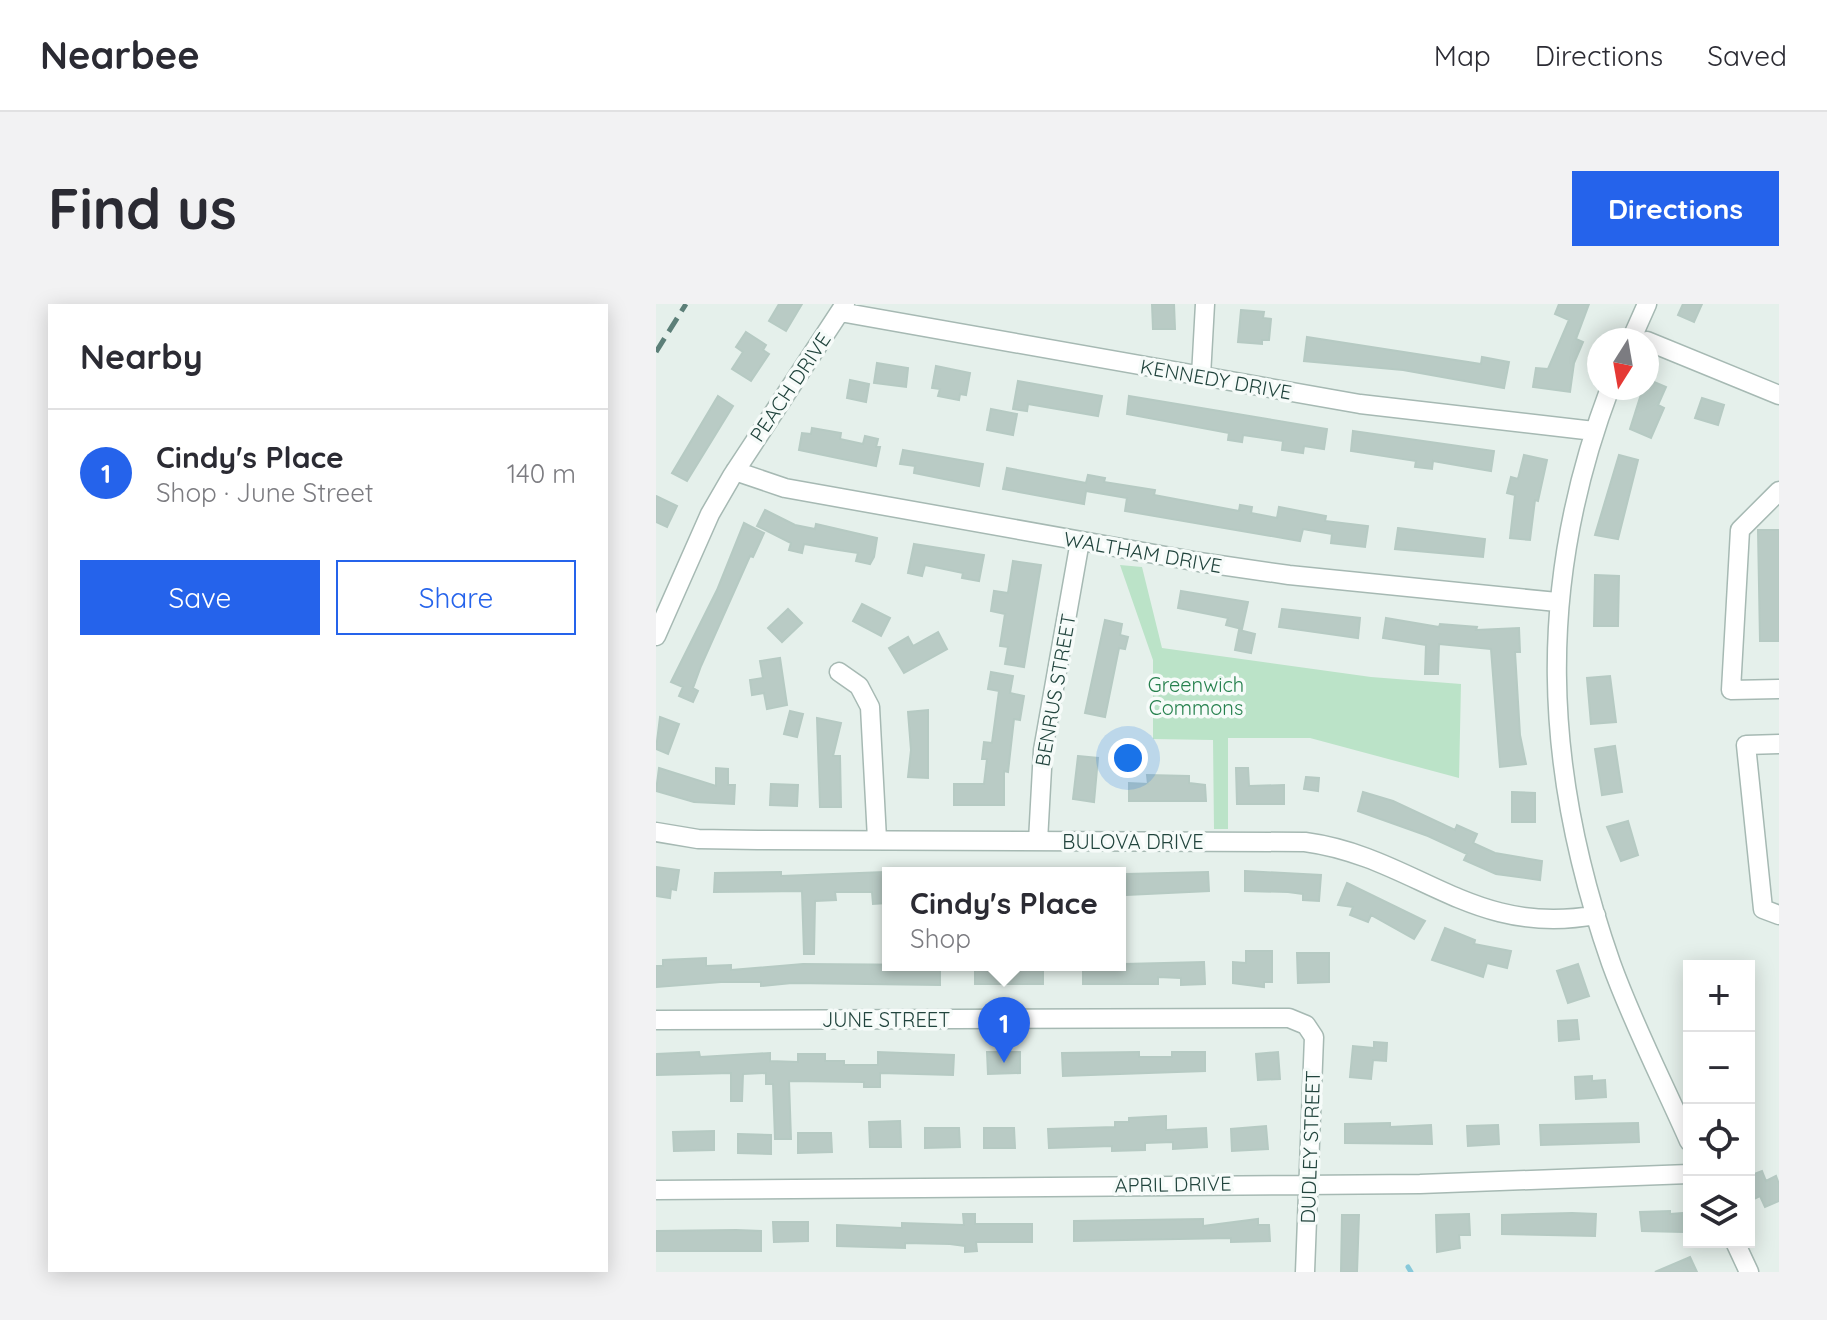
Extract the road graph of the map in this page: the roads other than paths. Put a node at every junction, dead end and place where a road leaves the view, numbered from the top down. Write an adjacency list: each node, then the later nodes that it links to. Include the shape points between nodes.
1 (1205, 304): 6 (street)
2 (1647, 304): 4 (street)
3 (842, 308): 6 (street, KENNEDY DRIVE); 10 (street, PEACH DRIVE)
4 (1642, 328)
5 (1659, 347): 7 (street)
6 (1201, 376): 9 (street, KENNEDY DRIVE, via 1376,406)
7 (1779, 395)
8 (1606, 400): 9 (street)
9 (1594, 431): 13 (street, via 1576,492)
10 (735, 471): 12 (street, WALTHAM DRIVE, via 785,488); 14 (street, PEACH DRIVE)
11 (1779, 491): 16 (street, via 1740,530 1731,690)
12 (1080, 541): 13 (street, WALTHAM DRIVE, via 1289,575); 20 (street, BENRUS STREET, via 1042,760)
13 (1557, 602): 21 (street, via 1554,670 1560,753)
14 (656, 636)
15 (839, 672): 19 (street, via 859,686 870,707)
16 (1779, 689)
17 (1779, 744): 22 (street, via 1746,745 1763,909)
18 (656, 832): 19 (street, BULOVA DRIVE, via 698,839)
19 (877, 839): 20 (street, BULOVA DRIVE)
20 (1038, 841): 21 (street, BULOVA DRIVE, via 1323,844 1376,860 1447,896 1493,912 1555,920)
21 (1596, 915): 25 (street)
22 (1779, 915)
23 (656, 1020): 24 (street, JUNE STREET, via 1289,1018)
24 (1306, 1025): 27 (street, DUDLEY STREET, via 1314,1037)
25 (1683, 1127)
26 (1683, 1174): 27 (street, APRIL DRIVE, via 1551,1182)
27 (1310, 1183): 28 (street, APRIL DRIVE); 30 (street, DUDLEY STREET)
28 (656, 1190)
29 (1738, 1248): 31 (street)
30 (1305, 1272)
31 (1749, 1272)

